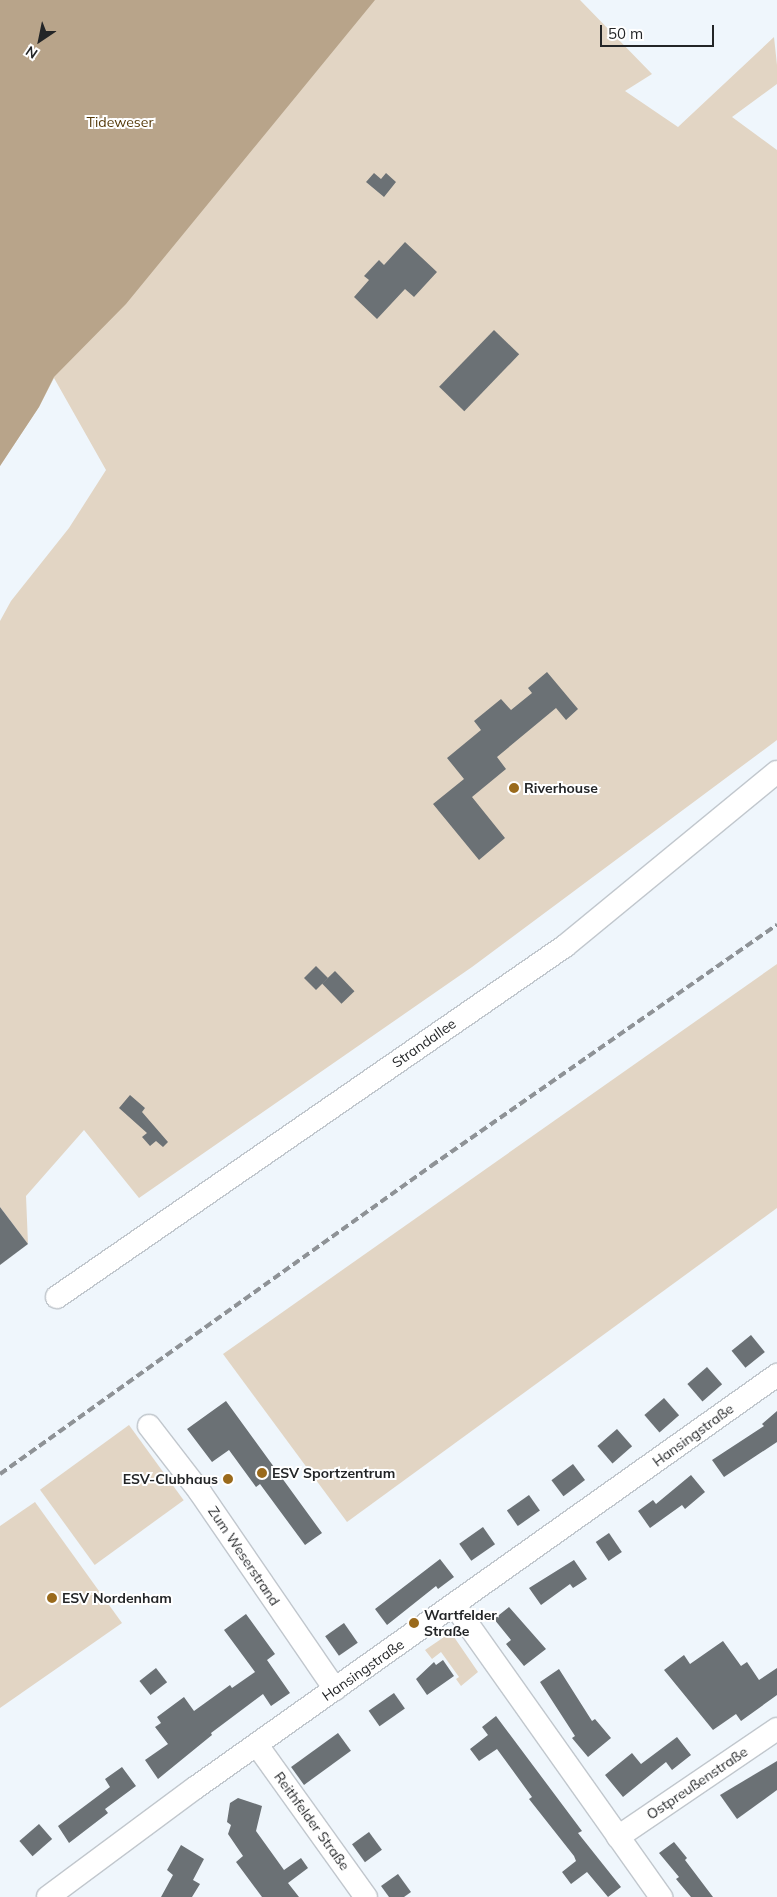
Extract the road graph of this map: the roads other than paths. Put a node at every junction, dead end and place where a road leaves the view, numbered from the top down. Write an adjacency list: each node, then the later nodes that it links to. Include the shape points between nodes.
1 (777, 772): 2 (street, Strandallee, via 565,946)
2 (57, 1297)
3 (777, 1375): 5 (street, Hansingstraße)
4 (149, 1426): 6 (street, Zum Weserstrand, via 200,1492)
5 (455, 1606): 6 (street, Hansingstraße); 9 (street)
6 (335, 1689): 8 (street, Hansingstraße)
7 (777, 1729): 9 (street, Ostpreußenstraße)
8 (257, 1745): 10 (street, Hansingstraße); 11 (street, Reithfelder Straße)
9 (618, 1837): 12 (street)
10 (48, 1897)
11 (366, 1897)
12 (661, 1897)

